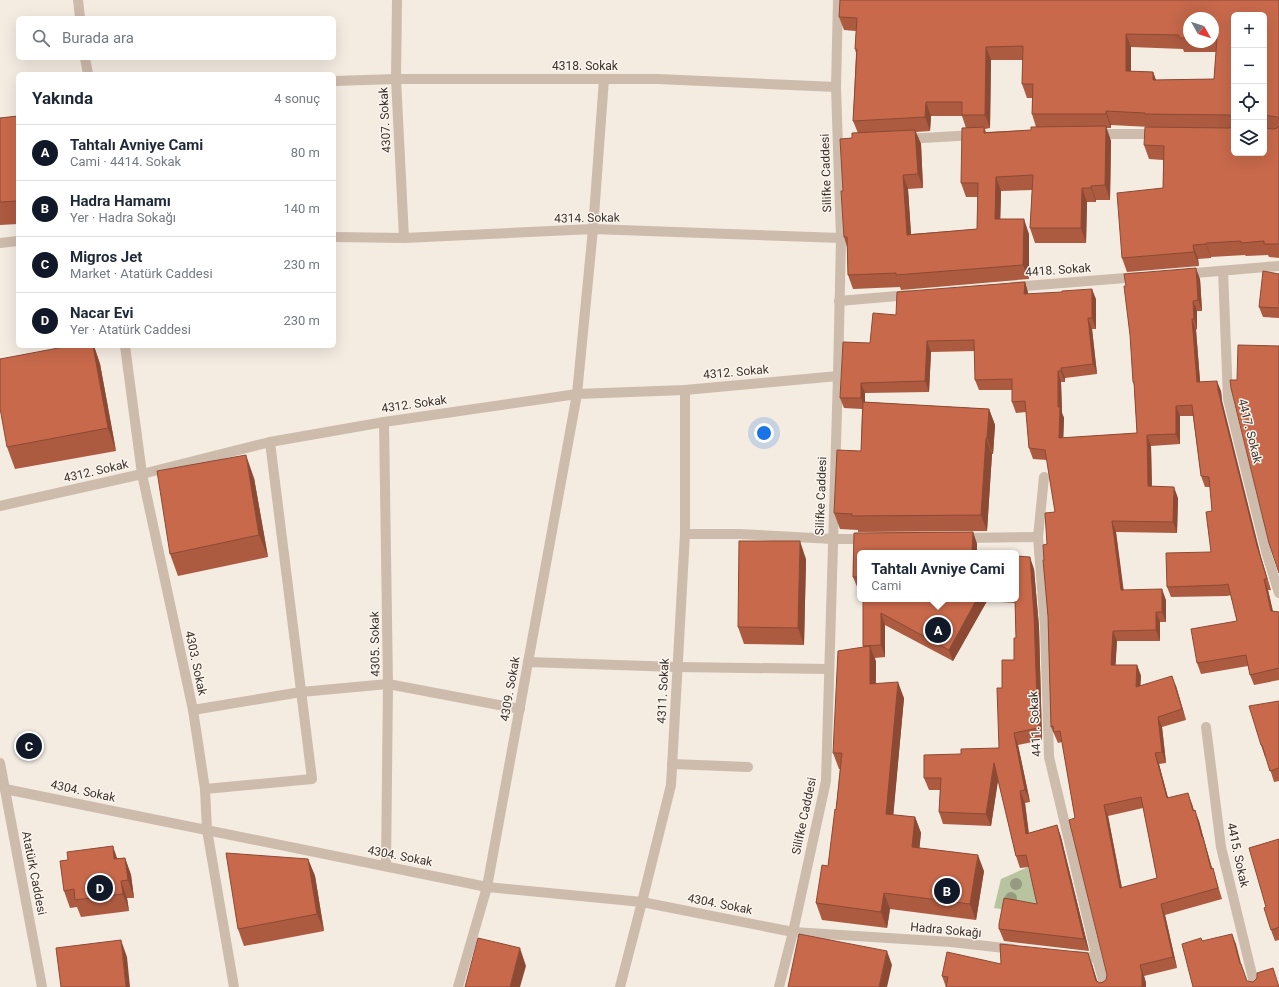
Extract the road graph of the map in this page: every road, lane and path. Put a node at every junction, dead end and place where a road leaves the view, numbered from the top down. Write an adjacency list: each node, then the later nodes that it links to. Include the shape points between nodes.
1 (78, 0): 4 (street)
2 (397, 0): 7 (street, 4307. Sokak)
3 (838, 0): 10 (street, Silifke Caddesi)
4 (80, 16)
5 (85, 60): 6 (street)
6 (88, 72)
7 (396, 79): 8 (street, 4318. Sokak); 9 (street, 4318. Sokak); 17 (street, 4307. Sokak)
8 (604, 79): 10 (street, 4318. Sokak); 15 (street, 4309. Sokak)
9 (336, 81)
10 (836, 87): 18 (street, Silifke Caddesi, via 841,142)
11 (986, 134): 14 (street)
12 (1085, 134): 13 (street)
13 (1163, 134)
14 (892, 139)
15 (593, 229): 17 (street, 4314. Sokak); 18 (street, 4314. Sokak); 31 (street, 4309. Sokak)
16 (336, 237): 17 (street, 4314. Sokak)
17 (404, 238)
18 (841, 238): 27 (street, Silifke Caddesi)
19 (16, 242): 20 (street)
20 (0, 243)
21 (1279, 266): 22 (street)
22 (1223, 271): 23 (street); 42 (street, 4417. Sokak, via 1228,399)
23 (1176, 274)
24 (1144, 277): 25 (street, 4418. Sokak)
25 (1004, 288)
26 (917, 294): 27 (street)
27 (839, 300): 29 (street, Silifke Caddesi)
28 (125, 348): 34 (street, 4303. Sokak)
29 (838, 376): 30 (street, 4312. Sokak); 40 (street, Silifke Caddesi)
30 (685, 390): 31 (street, 4312. Sokak); 37 (street, 4311. Sokak)
31 (577, 394): 32 (street, 4312. Sokak); 43 (street, 4309. Sokak)
32 (384, 422): 33 (street, 4312. Sokak); 46 (street, 4305. Sokak)
33 (270, 442): 34 (street, 4312. Sokak); 47 (street)
34 (142, 474): 36 (street, 4312. Sokak); 49 (street, 4303. Sokak)
35 (1044, 477): 38 (street, 4411. Sokak)
36 (0, 506)
37 (685, 534): 40 (street); 44 (street, 4311. Sokak)
38 (1038, 537): 39 (street); 63 (street, 4411. Sokak, via 1045,627 1049,757)
39 (951, 538)
40 (833, 539): 41 (street); 45 (street, Silifke Caddesi)
41 (872, 539)
42 (1279, 593)
43 (528, 662): 44 (street); 48 (street, 4309. Sokak)
44 (677, 667): 45 (street); 51 (street, 4311. Sokak)
45 (829, 669): 60 (street, Silifke Caddesi, via 826,781)
46 (388, 684): 47 (street); 48 (street); 57 (street, 4305. Sokak)
47 (301, 692): 49 (street); 55 (street, via 312,779)
48 (520, 708): 58 (street, 4309. Sokak)
49 (193, 710): 55 (street, 4303. Sokak)
50 (1206, 727): 70 (street, 4415. Sokak, via 1221,847)
51 (672, 764): 53 (street); 59 (street, 4311. Sokak, via 671,785)
52 (0, 765): 54 (street, Atatürk Caddesi)
53 (748, 767)
54 (5, 789): 56 (street, 4304. Sokak); 64 (street, Atatürk Caddesi)
55 (205, 789): 56 (street, 4303. Sokak)
56 (207, 830): 57 (street, 4304. Sokak); 65 (street, 4303. Sokak)
57 (386, 866): 58 (street, 4304. Sokak)
58 (487, 887): 59 (street, 4304. Sokak); 66 (street, 4309. Sokak)
59 (642, 902): 60 (street, 4304. Sokak); 67 (street, 4311. Sokak)
60 (793, 932): 61 (street, Hadra Sokağı, via 951,942); 68 (street, Silifke Caddesi)
61 (1020, 950)
62 (1066, 955): 63 (street)
63 (1097, 958): 69 (street, 4411. Sokak)
64 (42, 987)
65 (234, 987)
66 (458, 987)
67 (620, 987)
68 (779, 987)
69 (1105, 987)
70 (1255, 987)

